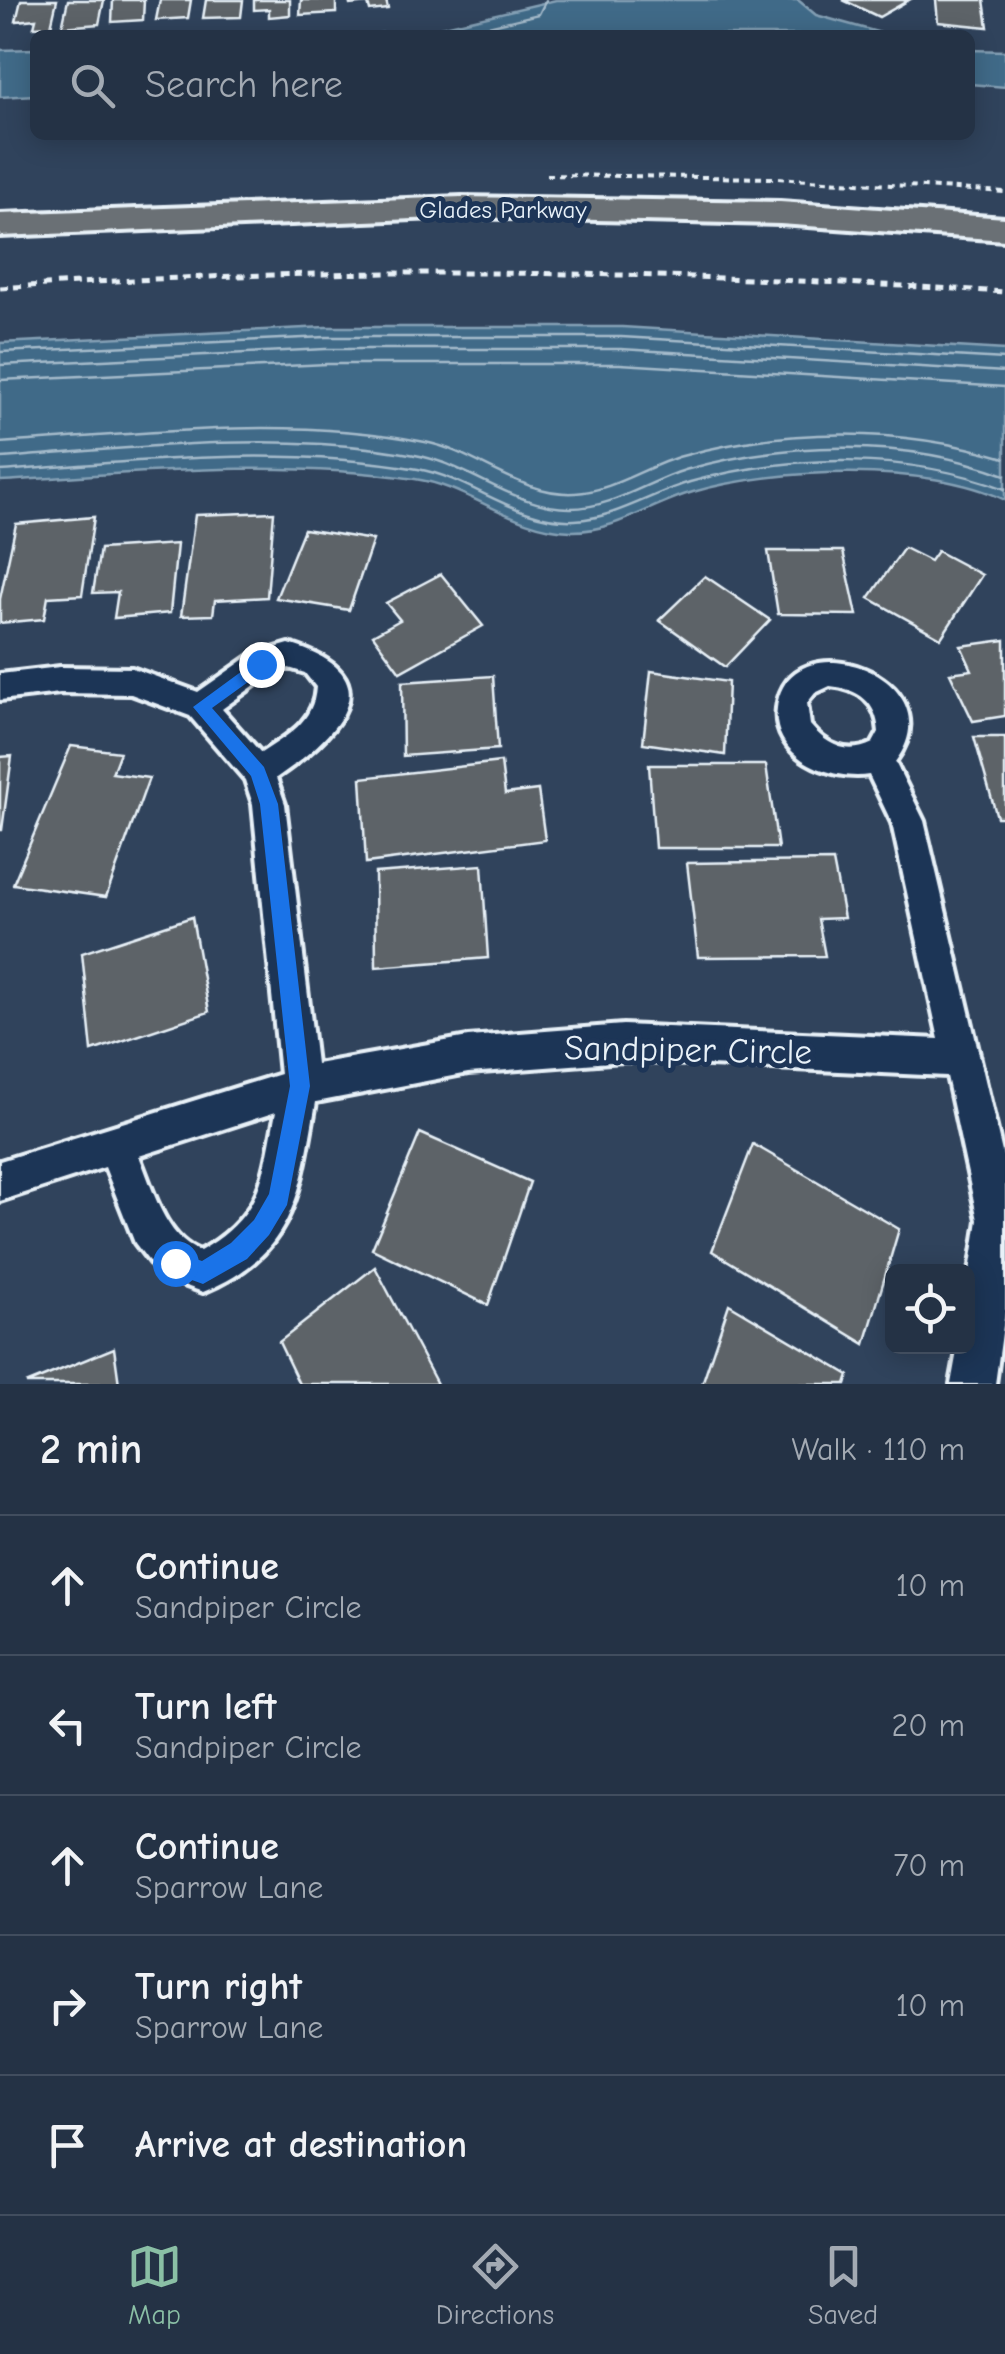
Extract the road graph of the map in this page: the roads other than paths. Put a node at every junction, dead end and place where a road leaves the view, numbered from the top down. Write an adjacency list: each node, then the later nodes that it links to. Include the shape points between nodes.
1 (0, 224): 2 (main road, Glades Parkway, via 462,207 780,213)
2 (1005, 229)
3 (460, 242): 5 (main road, Glades Parkway)
4 (831, 251): 6 (main road)
5 (0, 258)
6 (1005, 263)
7 (0, 687): 8 (street, via 132,681)
8 (201, 707): 10 (street); 10 (street, via 261,664 289,656 315,664 331,684 330,714 307,740)
9 (877, 758): 11 (street, via 908,821)
10 (258, 772): 12 (street, via 269,804)
11 (960, 1058): 12 (street, Sandpiper Circle, via 623,1042 468,1056); 15 (street, via 998,1220)
12 (300, 1086): 13 (street, Sandpiper Circle); 13 (street, via 279,1198 239,1251 203,1272 175,1263 150,1228)
13 (116, 1146): 14 (street, Sandpiper Circle)
14 (0, 1180)
15 (973, 1384)

